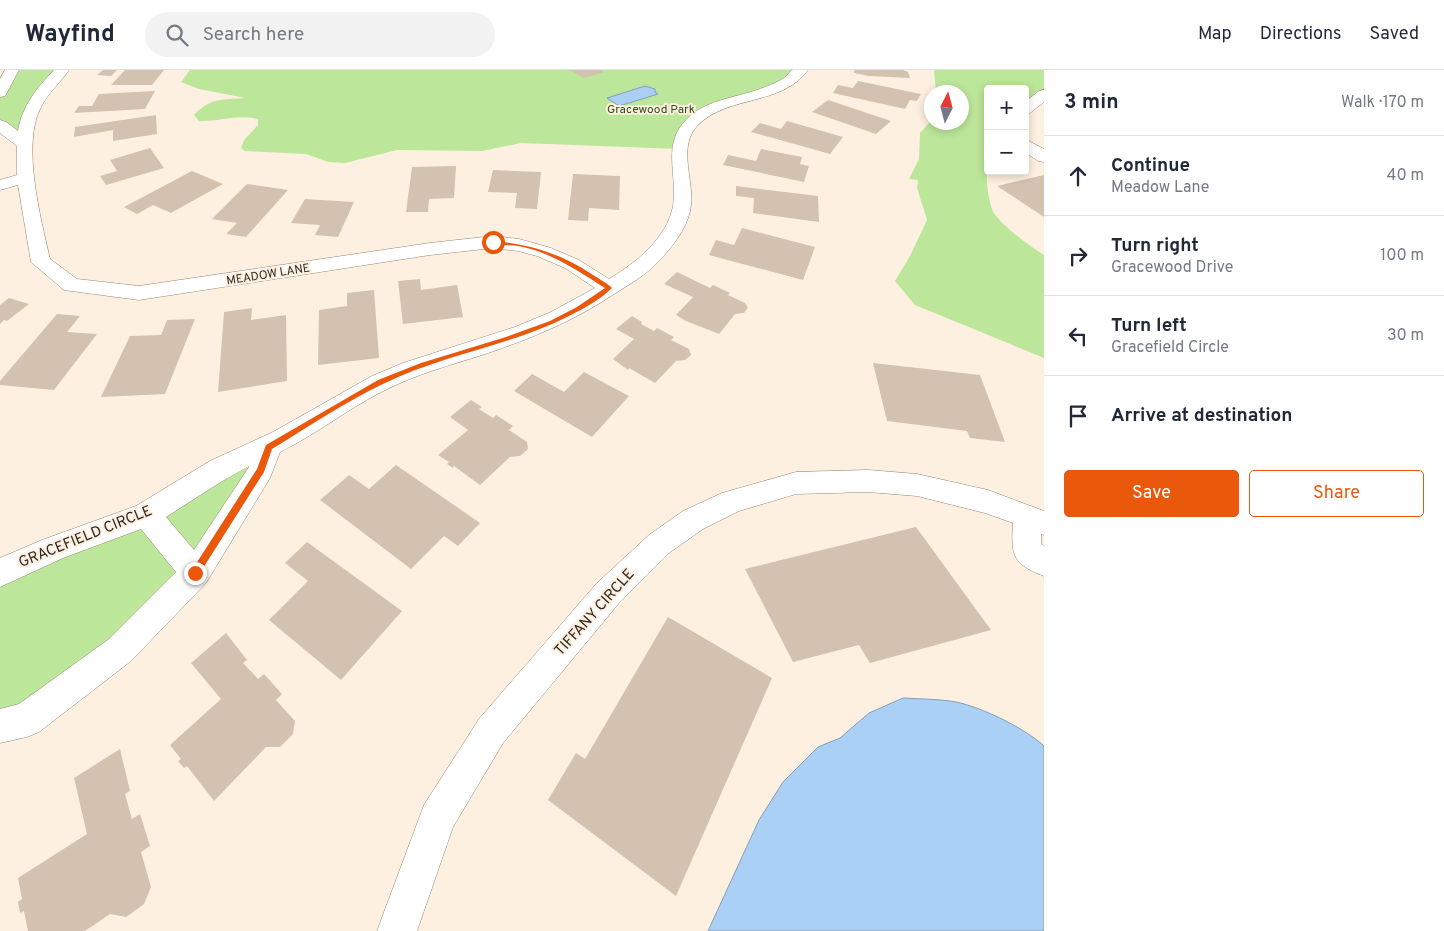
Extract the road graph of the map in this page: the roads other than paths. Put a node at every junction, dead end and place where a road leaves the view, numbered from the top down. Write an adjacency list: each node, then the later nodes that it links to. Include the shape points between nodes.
1 (12, 70): 4 (street)
2 (62, 70): 8 (street, MEADOW LANE, via 44,89 30,114)
3 (801, 70): 13 (street, GRACEFIELD CIRCLE, via 775,88 711,110 695,119 681,138 678,149 683,178 679,220 641,267)
4 (0, 92)
5 (1044, 94): 6 (street)
6 (1029, 107)
7 (0, 125): 8 (street)
8 (25, 144): 11 (street, MEADOW LANE)
9 (1029, 147): 10 (street)
10 (1044, 157)
11 (26, 178): 12 (street); 13 (street, MEADOW LANE, via 41,262 71,284 139,293 493,242 544,252 572,264)
12 (0, 184)
13 (609, 288): 14 (street, GRACEFIELD CIRCLE, via 552,322 380,382)
14 (268, 447): 15 (street, GRACEFIELD CIRCLE, via 230,463); 19 (street, via 261,470)
15 (146, 514): 18 (street, GRACEFIELD CIRCLE, via 28,557); 19 (street)
16 (1035, 520): 17 (street, via 1026,550); 21 (street, TIFFANY CIRCLE, via 988,502 917,485 868,481 796,483 732,502 693,520 659,544 608,593 491,730 437,818)
17 (1044, 563)
18 (0, 573)
19 (195, 573): 20 (street, via 120,650 27,720)
20 (0, 726)
21 (397, 931)

